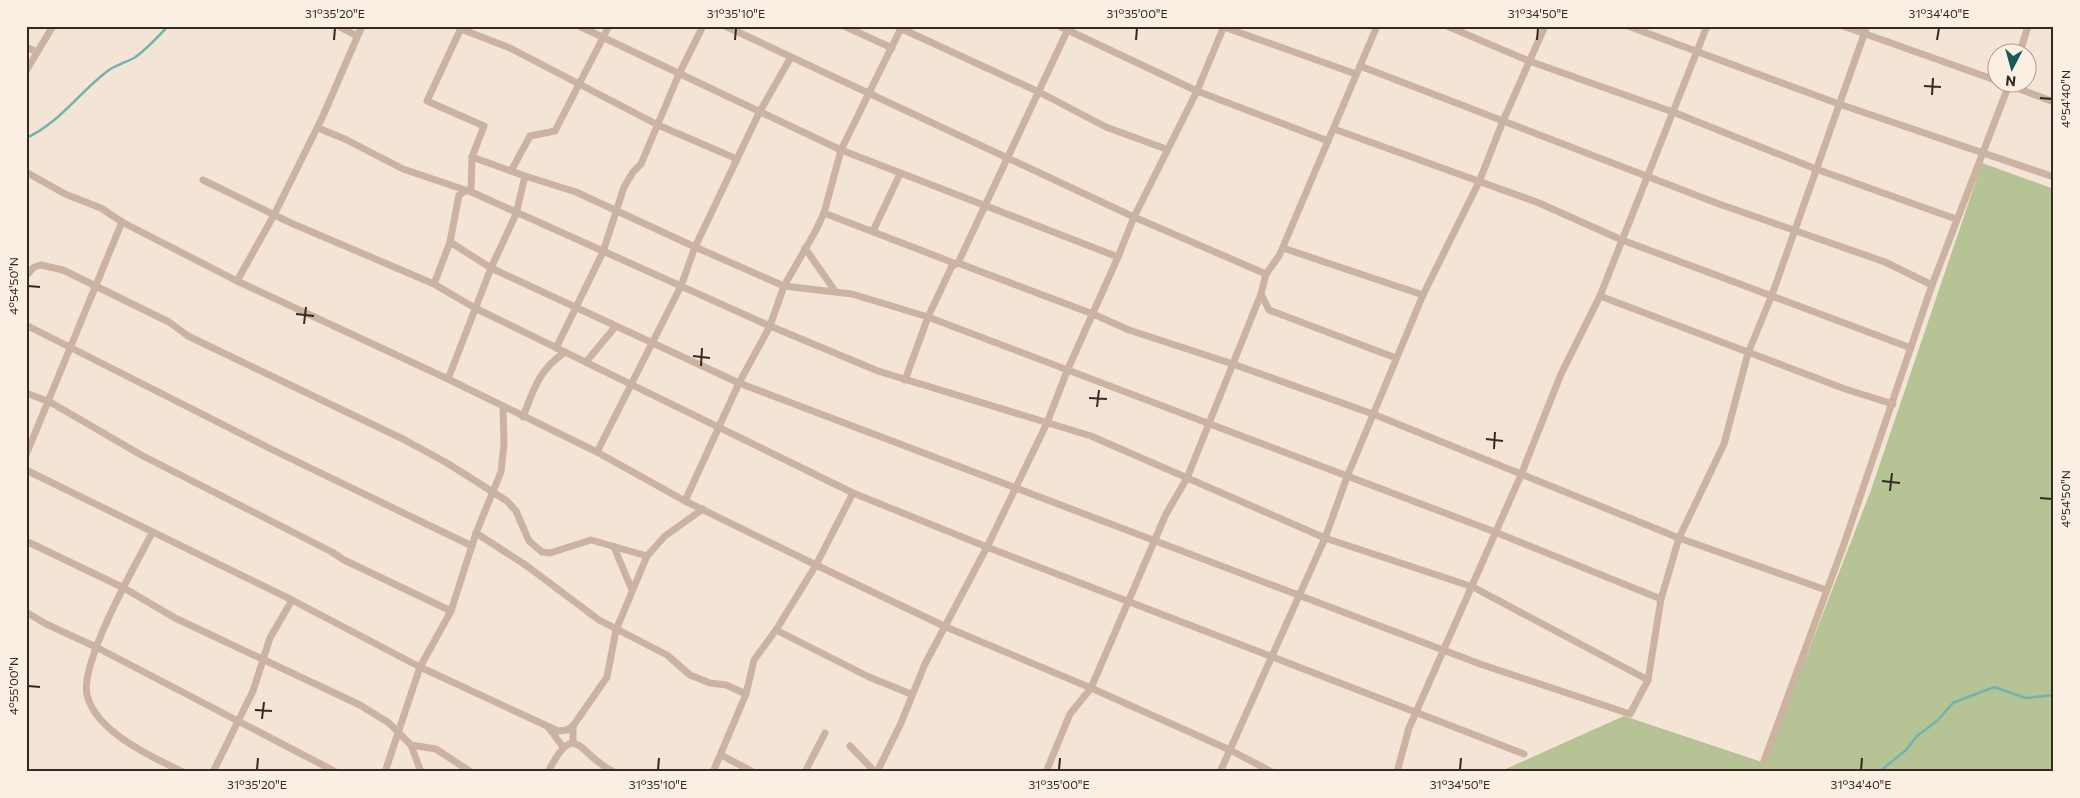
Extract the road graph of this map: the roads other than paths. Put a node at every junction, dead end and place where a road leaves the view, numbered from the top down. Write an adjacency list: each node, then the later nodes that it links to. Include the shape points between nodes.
1 (53, 26): 29 (street)
2 (338, 26): 23 (street)
3 (362, 26): 23 (street)
4 (579, 26): 24 (street)
5 (609, 26): 24 (street)
6 (703, 26): 34 (street)
7 (725, 26): 30 (street)
8 (844, 26): 27 (street)
9 (1059, 26): 21 (street)
10 (1377, 26): 32 (street)
11 (1446, 26): 31 (street)
12 (1544, 26): 31 (street)
13 (1628, 26): 28 (street)
14 (1707, 26): 28 (street)
15 (1842, 26): 22 (street)
16 (1867, 26): 22 (street)
17 (2028, 26): 25 (street)
18 (901, 27): 27 (street); 40 (street)
19 (1224, 27): 35 (street); 38 (street)
20 (461, 28): 37 (street, via 510,48); 55 (street, via 427,101 484,126)
21 (1069, 28): 38 (street); 40 (street)
22 (1864, 34): 36 (street); 44 (street)
23 (357, 36): 49 (street)
24 (604, 38): 34 (street); 37 (street)
25 (2023, 42)
26 (26, 47): 29 (street)
27 (892, 48): 39 (street)
28 (1698, 50): 44 (street); 45 (street)
29 (37, 52): 33 (street)
30 (791, 57): 39 (street); 46 (street)
31 (1529, 61): 45 (street); 47 (street)
32 (1360, 66): 35 (street); 47 (street)
33 (26, 72)
34 (679, 74): 46 (street); 48 (street)
35 (1356, 74): 50 (street)
36 (1988, 78)
37 (581, 84): 48 (street); 59 (street, via 555,131 530,136)
38 (1197, 91): 51 (street); 52 (street)
39 (868, 92): 53 (street); 56 (street)
40 (1039, 92): 52 (street, via 1106,127); 56 (street)
41 (2006, 92): 54 (street)
42 (2029, 92): 43 (street)
43 (2054, 102)
44 (1840, 104): 54 (street); 58 (street)
45 (1673, 112): 58 (street); 63 (street)
46 (759, 113): 53 (street); 57 (street)
47 (1503, 121): 63 (street); 66 (street)
48 (658, 125): 57 (street); 69 (street, via 641,164 624,187)
49 (318, 128): 67 (street, via 403,169); 72 (street)
50 (1334, 129): 51 (street); 66 (street)
51 (1328, 141): 82 (street)
52 (1166, 149): 73 (street)
53 (841, 150): 61 (street); 70 (street)
54 (1982, 152): 64 (street); 74 (street)
55 (472, 157): 59 (street); 67 (street)
56 (1006, 157): 68 (street); 73 (street)
57 (737, 159): 80 (street)
58 (1816, 169): 74 (street); 77 (street)
59 (511, 171): 62 (street)
60 (26, 172): 75 (street, via 65,194 101,208)
61 (900, 174): 68 (street); 76 (street)
62 (525, 176): 69 (street, via 576,192); 71 (street)
63 (1647, 176): 77 (street); 78 (street)
64 (2054, 177)
65 (203, 180): 72 (street)
66 (1479, 182): 78 (street, via 1539,203); 97 (street)
67 (471, 192): 71 (street); 79 (street, via 462,191 460,195)
68 (987, 206): 84 (street); 85 (street)
69 (616, 210): 80 (street); 83 (street)
70 (824, 213): 76 (street); 81 (street)
71 (516, 214): 83 (street); 86 (street)
72 (274, 215): 89 (street); 90 (street)
73 (1134, 217): 84 (street); 87 (street)
74 (1956, 219): 91 (street)
75 (122, 222): 89 (street); 92 (street)
76 (873, 231): 85 (street)
77 (1794, 232): 91 (street, via 1885,262); 99 (street)
78 (1622, 240): 98 (street); 99 (street)
79 (450, 242): 86 (street); 90 (street)
80 (695, 247): 93 (street); 94 (street)
81 (805, 248): 94 (street); 95 (street)
82 (1283, 248): 87 (street); 97 (street)
83 (603, 252): 93 (street); 100 (street)
84 (1118, 257): 102 (street)
85 (956, 263): 102 (street); 103 (street)
86 (492, 268): 100 (street); 101 (street)
87 (1266, 274): 96 (street)
88 (26, 276): 92 (street, via 34,267 41,265 63,270)
89 (237, 281): 117 (street)
90 (434, 284): 101 (street)
91 (1932, 285): 110 (street)
92 (95, 286): 108 (street); 137 (street, via 169,322 188,336 403,439)
93 (681, 286): 106 (street); 107 (street)
94 (784, 286): 95 (street); 106 (street)
95 (835, 292): 103 (street)
96 (1261, 294): 113 (street, via 1269,310); 115 (street)
97 (1423, 296): 113 (street)
98 (1600, 296): 112 (street); 133 (street, via 1562,374)
99 (1772, 296): 110 (street); 112 (street)
100 (574, 306): 105 (street); 109 (street)
101 (475, 308): 109 (street); 117 (street)
102 (1093, 314): 115 (street, via 1129,330); 116 (street)
103 (928, 317): 116 (street); 118 (street)
104 (26, 325): 108 (street)
105 (616, 326): 107 (street); 114 (street)
106 (770, 326): 118 (street); 119 (street)
107 (651, 342): 119 (street); 120 (street)
108 (72, 347): 122 (street); 148 (street, via 275,451)
109 (556, 348): 111 (street)
110 (1911, 348): 123 (street)
111 (565, 352): 114 (street); 126 (street, via 550,362 541,374)
112 (1748, 353): 123 (street, via 1862,396); 145 (street, via 1724,444)
113 (1396, 358): 125 (street)
114 (586, 362): 120 (street)
115 (1233, 364): 125 (street); 128 (street)
116 (1067, 371): 127 (street); 128 (street)
117 (448, 379): 124 (street)
118 (905, 380): 127 (street)
119 (739, 383): 129 (street); 136 (street)
120 (632, 384): 129 (street); 130 (street)
121 (26, 393): 122 (street)
122 (50, 402): 131 (street); 162 (street, via 143,456)
123 (1893, 404): 156 (street)
124 (504, 408): 126 (street); 137 (street, via 504,457)
125 (1373, 414): 133 (street); 134 (street)
126 (523, 417): 130 (street)
127 (1047, 423): 135 (street, via 1091,436); 136 (street)
128 (1208, 424): 134 (street); 135 (street)
129 (719, 428): 138 (street); 139 (street)
130 (598, 452): 139 (street)
131 (26, 455)
132 (26, 470): 141 (street)
133 (1521, 475): 143 (street); 145 (street)
134 (1347, 477): 143 (street); 144 (street)
135 (1187, 478): 144 (street); 147 (street)
136 (1015, 487): 147 (street); 150 (street)
137 (494, 491): 142 (street); 149 (street, via 516,511 529,541 542,552 550,553 591,540)
138 (853, 493): 150 (street); 152 (street)
139 (685, 501): 140 (street)
140 (704, 509): 151 (street, via 665,536); 152 (street)
141 (152, 532): 154 (street); 159 (street)
142 (476, 532): 148 (street); 164 (street)
143 (1495, 532): 153 (street); 158 (street)
144 (1325, 538): 153 (street); 157 (street)
145 (1679, 538): 156 (street); 158 (street)
146 (26, 541): 154 (street)
147 (1155, 541): 157 (street); 160 (street)
148 (472, 546): 162 (street)
149 (614, 547): 151 (street); 155 (street)
150 (987, 547): 160 (street); 163 (street)
151 (647, 556): 155 (street)
152 (816, 565): 163 (street); 165 (street)
153 (1473, 587): 167 (street); 171 (street)
154 (124, 588): 166 (street); 169 (street, via 176,618)
155 (632, 590): 164 (street)
156 (1826, 590): 188 (street)
157 (1299, 594): 167 (street); 168 (street)
158 (1661, 599): 171 (street)
159 (292, 600): 169 (street, via 270,638); 170 (street)
160 (1128, 600): 168 (street); 172 (street)
161 (26, 612): 166 (street)
162 (451, 612): 170 (street)
163 (946, 628): 172 (street); 174 (street)
164 (616, 630): 173 (street, via 667,655 690,675); 177 (street, via 607,677)
165 (776, 630): 173 (street, via 754,660); 174 (street)
166 (96, 647): 176 (street); 189 (street, via 86,683 87,696 95,711 122,738 147,755)
167 (1443, 650): 171 (street, via 1630,714); 175 (street)
168 (1271, 656): 175 (street); 185 (street)
169 (262, 660): 176 (street, via 259,677); 179 (street, via 360,705)
170 (420, 667): 178 (street); 179 (street)
171 (1648, 680)
172 (1091, 688): 185 (street); 201 (street, via 1070,714)
173 (746, 694): 186 (street)
174 (911, 694): 200 (street)
175 (1416, 713): 187 (street); 204 (street)
176 (239, 720): 190 (street); 191 (street)
177 (573, 726): 178 (street, via 558,731); 181 (street)
178 (547, 727): 184 (street)
179 (399, 733): 182 (street); 192 (street)
180 (825, 733): 199 (street)
181 (573, 743): 184 (street); 196 (street, via 579,744)
182 (411, 745): 193 (street); 194 (street, via 436,750)
183 (850, 746): 200 (street)
184 (563, 747): 195 (street)
185 (1230, 750): 202 (street); 203 (street)
186 (721, 754): 197 (street); 198 (street)
187 (1524, 754)
188 (1764, 761)
189 (183, 772)
190 (213, 772)
191 (336, 772)
192 (386, 772)
193 (421, 772)
194 (471, 772)
195 (548, 772)
196 (614, 772)
197 (714, 772)
198 (753, 772)
199 (805, 772)
200 (876, 772)
201 (1046, 772)
202 (1220, 772)
203 (1272, 772)
204 (1397, 772)

